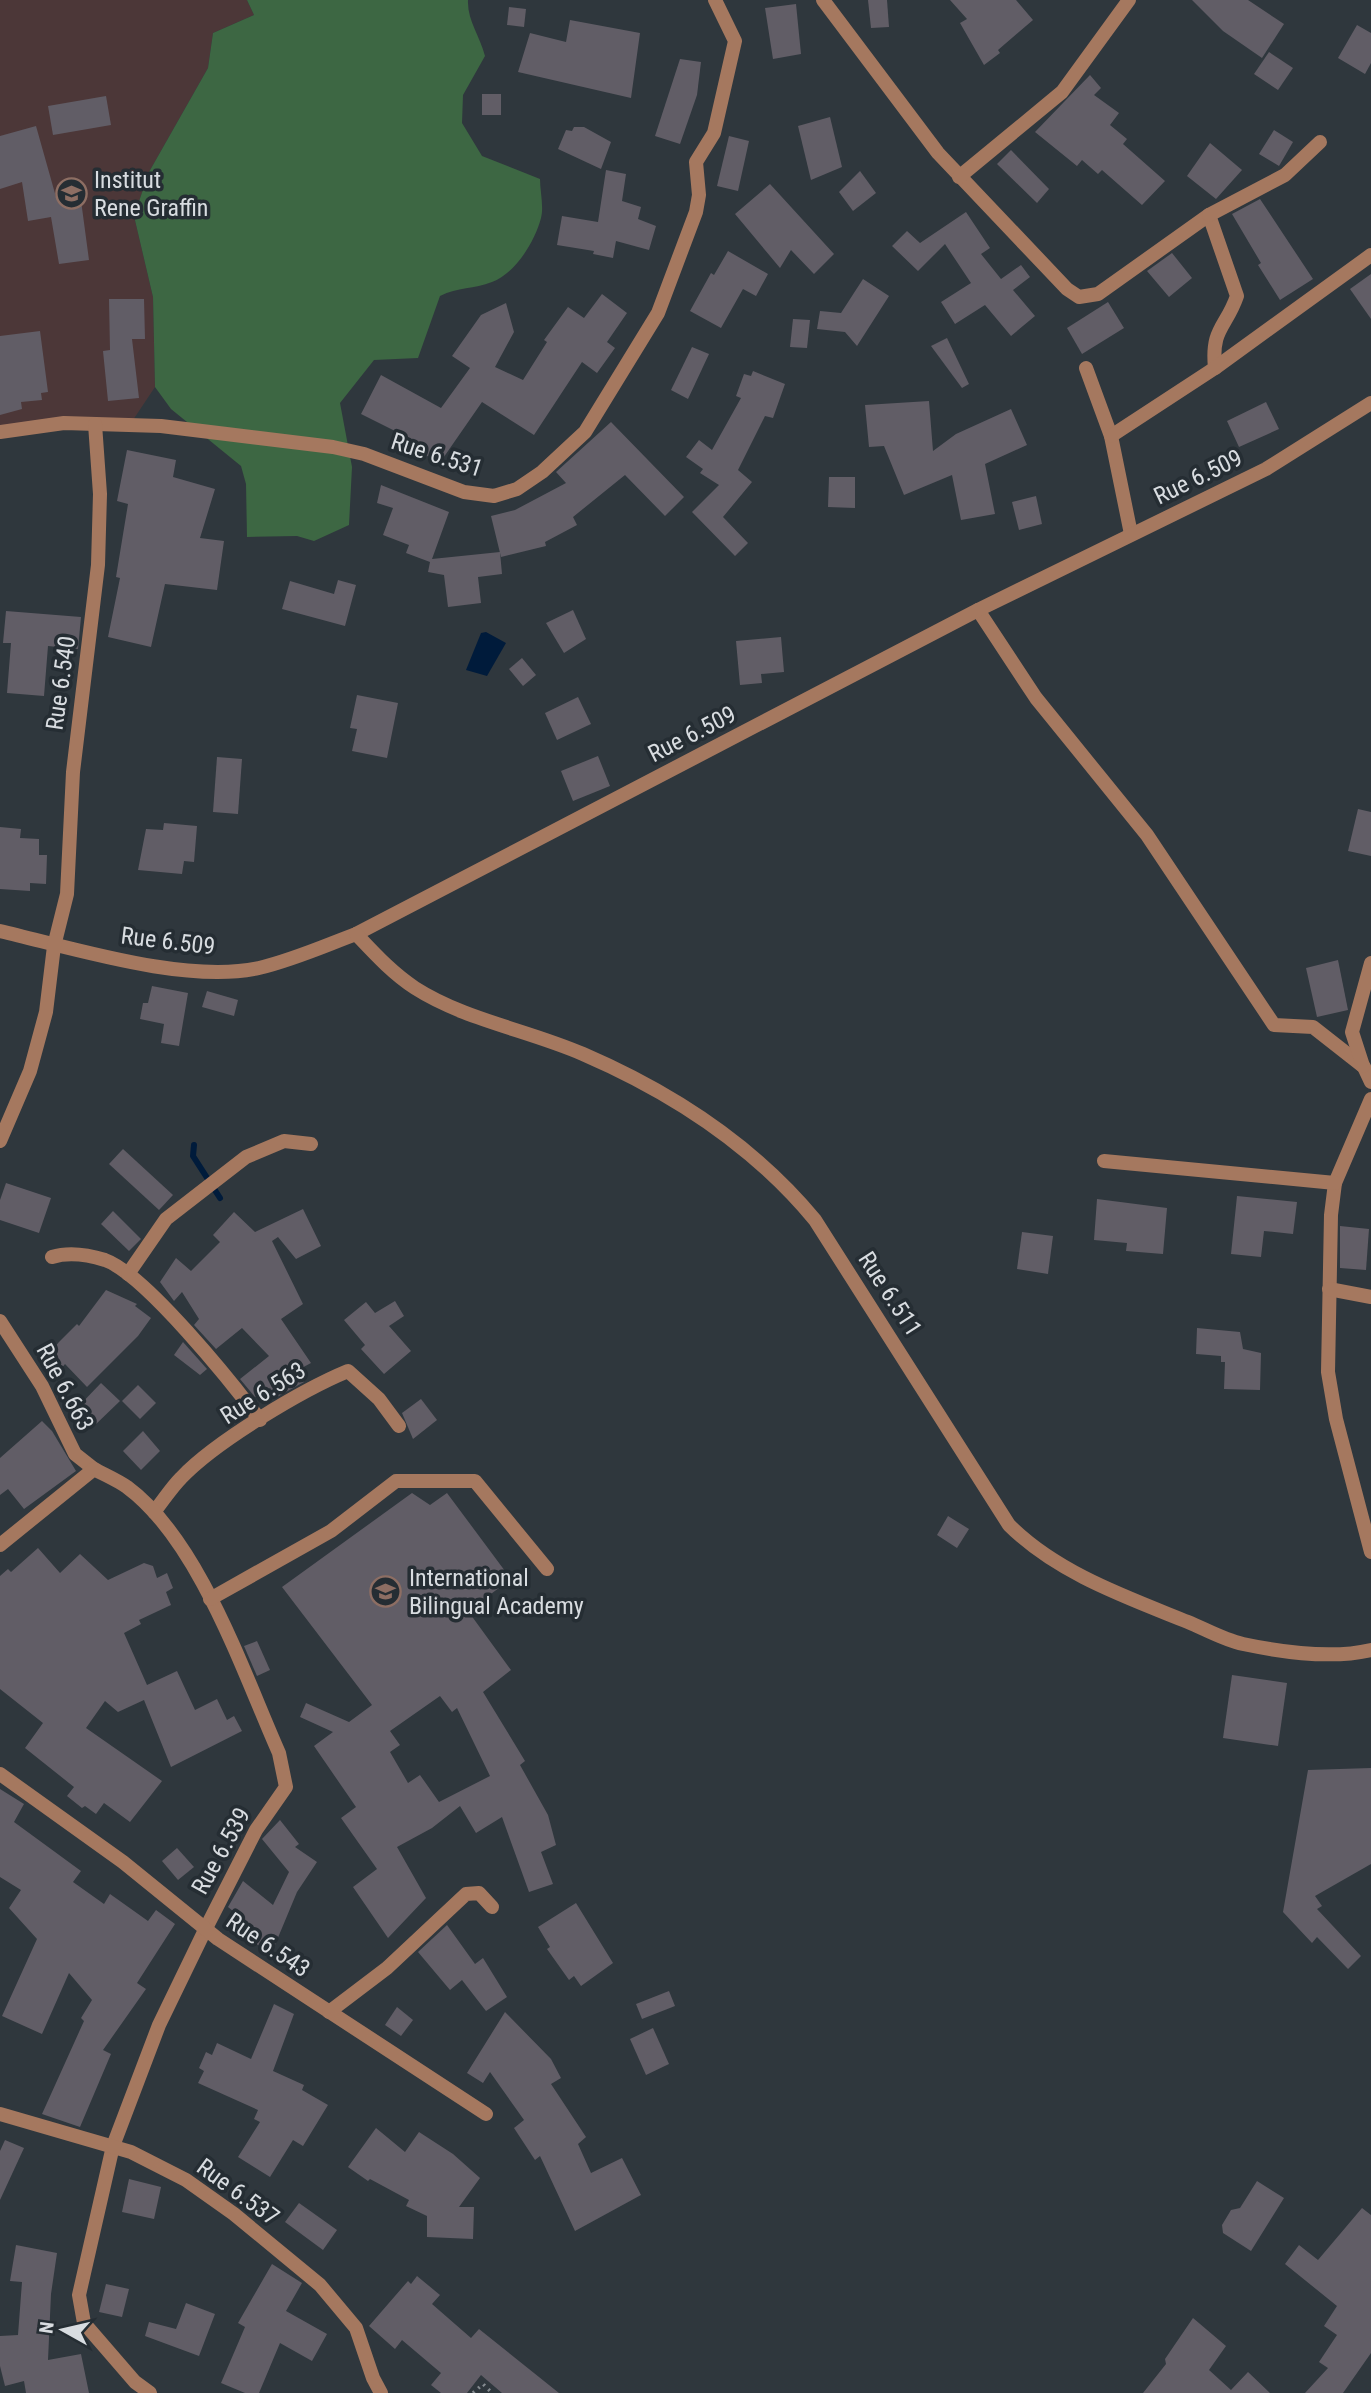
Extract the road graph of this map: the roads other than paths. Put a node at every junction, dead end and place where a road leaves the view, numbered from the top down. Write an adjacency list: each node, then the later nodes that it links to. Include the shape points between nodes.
1 (715, 0): 11 (street, Rue 6.531, via 735,41 713,133 696,162 696,212 659,313 584,432 517,489 494,496 464,492 334,447 161,426)
2 (823, 0): 5 (street)
3 (1129, 0): 5 (street, via 1062,92)
4 (1320, 142): 6 (street, via 1285,175)
5 (959, 177): 6 (street, via 1079,297 1098,294)
6 (1209, 215): 9 (street, via 1237,296 1215,339)
7 (1371, 255): 9 (street)
8 (1086, 368): 13 (street)
9 (1215, 368): 13 (street)
10 (1371, 402): 14 (street, Rue 6.509, via 1266,469)
11 (95, 424): 12 (street, Rue 6.531, via 64,423); 18 (street, Rue 6.540, via 100,494 98,565 75,758 70,870)
12 (0, 432)
13 (1111, 436): 14 (street)
14 (1131, 534): 15 (street, Rue 6.509)
15 (978, 610): 17 (street, Rue 6.509); 20 (street, via 1036,698 1147,835 1274,1025 1313,1027)
16 (0, 931): 18 (street, Rue 6.509)
17 (356, 934): 18 (street, Rue 6.509, via 258,968 224,971 157,966); 40 (street, Rue 6.511, via 413,987 442,1003 583,1054 681,1105 787,1186 828,1240 1009,1525 1029,1545 1122,1595 1241,1644 1313,1652 1358,1654)
18 (54, 946): 23 (street, Rue 6.540, via 46,1012)
19 (1371, 963): 20 (street, via 1352,1032)
20 (1364, 1067): 21 (street)
21 (1371, 1082)
22 (1371, 1098): 26 (street)
23 (0, 1142)
24 (311, 1144): 28 (street, via 284,1141 246,1157 166,1219)
25 (1104, 1161): 26 (street)
26 (1335, 1183): 29 (street)
27 (52, 1257): 28 (street, via 107,1261)
28 (128, 1274): 32 (street, via 222,1370)
29 (1329, 1289): 30 (street); 37 (street, via 1328,1372)
30 (1371, 1297)
31 (0, 1321): 34 (street, Rue 6.663, via 42,1387 75,1454)
32 (260, 1420): 33 (street, Rue 6.563, via 348,1371 379,1399); 35 (street, Rue 6.563, via 182,1477)
33 (399, 1426)
34 (94, 1469): 35 (street, Rue 6.539, via 126,1486); 36 (street)
35 (154, 1511): 39 (street, Rue 6.539)
36 (0, 1545)
37 (1371, 1552)
38 (547, 1569): 39 (street, via 475,1481 396,1481 331,1531)
39 (210, 1599): 43 (street, Rue 6.539, via 279,1753 286,1787 256,1830)
40 (1371, 1650)
41 (0, 1774): 43 (street, Rue 6.543, via 123,1862)
42 (492, 1908): 44 (street, via 479,1893 466,1894 387,1968)
43 (205, 1930): 44 (street, Rue 6.543); 47 (street, Rue 6.539, via 159,2025)
44 (329, 2012): 46 (street, Rue 6.543)
45 (0, 2114): 47 (street, Rue 6.537)
46 (486, 2114)
47 (113, 2146): 48 (street, Rue 6.539, via 79,2305 84,2323 107,2353); 49 (street, Rue 6.537, via 186,2180 320,2285 356,2328)
48 (150, 2393)
49 (381, 2393)

